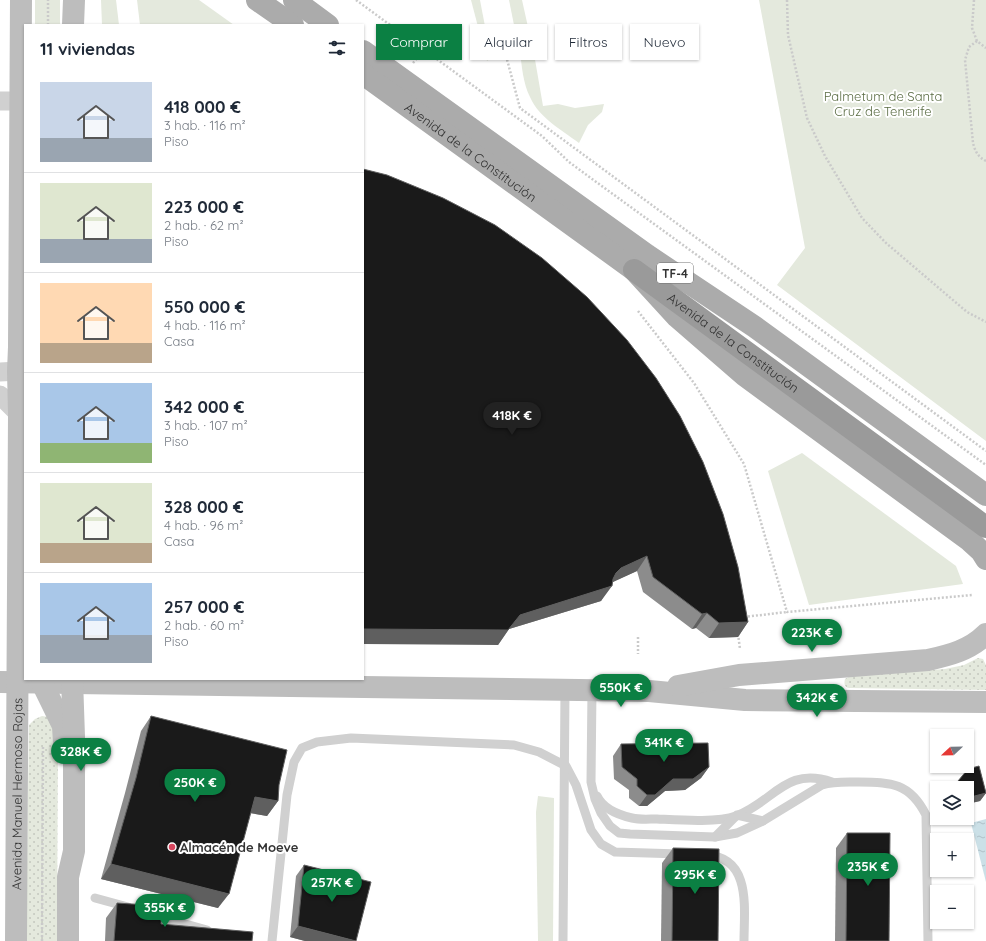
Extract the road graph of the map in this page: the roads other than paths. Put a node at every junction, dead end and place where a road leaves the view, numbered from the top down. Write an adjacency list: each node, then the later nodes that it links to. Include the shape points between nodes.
1 (21, 0): 10 (main road, Avenida Manuel Hermoso Rojas)
2 (74, 0): 5 (main road)
3 (257, 0): 6 (main road)
4 (294, 0): 7 (main road)
5 (73, 24)
6 (292, 24)
7 (327, 24)
8 (364, 52): 16 (main road, Avenida de la Constitución / TF-4, via 647,255 755,327)
9 (364, 75): 11 (main road, Avenida de la Constitución / TF-4)
10 (10, 101): 12 (main road, Avenida Manuel Hermoso Rojas)
11 (634, 270): 17 (highway, Avenida de la Constitución / TF-4); 18 (main road, via 677,317 745,376 970,541)
12 (22, 319): 13 (main road, Avenida Manuel Hermoso Rojas)
13 (17, 372): 15 (main road, Avenida Manuel Hermoso Rojas)
14 (0, 395): 15 (street)
15 (19, 414): 21 (main road, Avenida Manuel Hermoso Rojas)
16 (986, 495)
17 (986, 527)
18 (986, 559)
19 (986, 634): 25 (main road, via 973,645 956,653 928,660 739,676)
20 (72, 681): 22 (main road); 23 (main road); 33 (main road, via 74,850)
21 (8, 682): 22 (main road); 36 (main road, Avenida Manuel Hermoso Rojas)
22 (42, 683): 33 (main road, via 63,726 62,854)
23 (565, 690): 24 (main road); 27 (lane)
24 (592, 690): 25 (main road); 28 (lane)
25 (650, 691): 26 (main road, via 745,700)
26 (986, 702)
27 (566, 766): 38 (lane, via 539,752 514,745 351,738 317,742 302,748 294,762 287,794); 39 (lane); 40 (lane, via 576,786 591,830 601,844 615,852 714,855 734,867 741,878 744,894)
28 (591, 782): 30 (lane, via 599,799 609,808 634,818 726,819); 32 (lane, via 601,813 610,826 619,833)
29 (832, 782): 30 (lane, via 822,778 796,779); 31 (lane, via 822,785); 41 (lane, via 884,782 898,786 920,802 926,815)
30 (737, 815): 31 (lane); 32 (lane)
31 (763, 821): 32 (lane, via 737,833)
32 (715, 837)
33 (68, 877): 37 (main road)
34 (95, 898): 35 (lane)
35 (215, 932)
36 (16, 941)
37 (68, 941)
38 (272, 941)
39 (563, 941)
40 (744, 941)
41 (928, 941)

